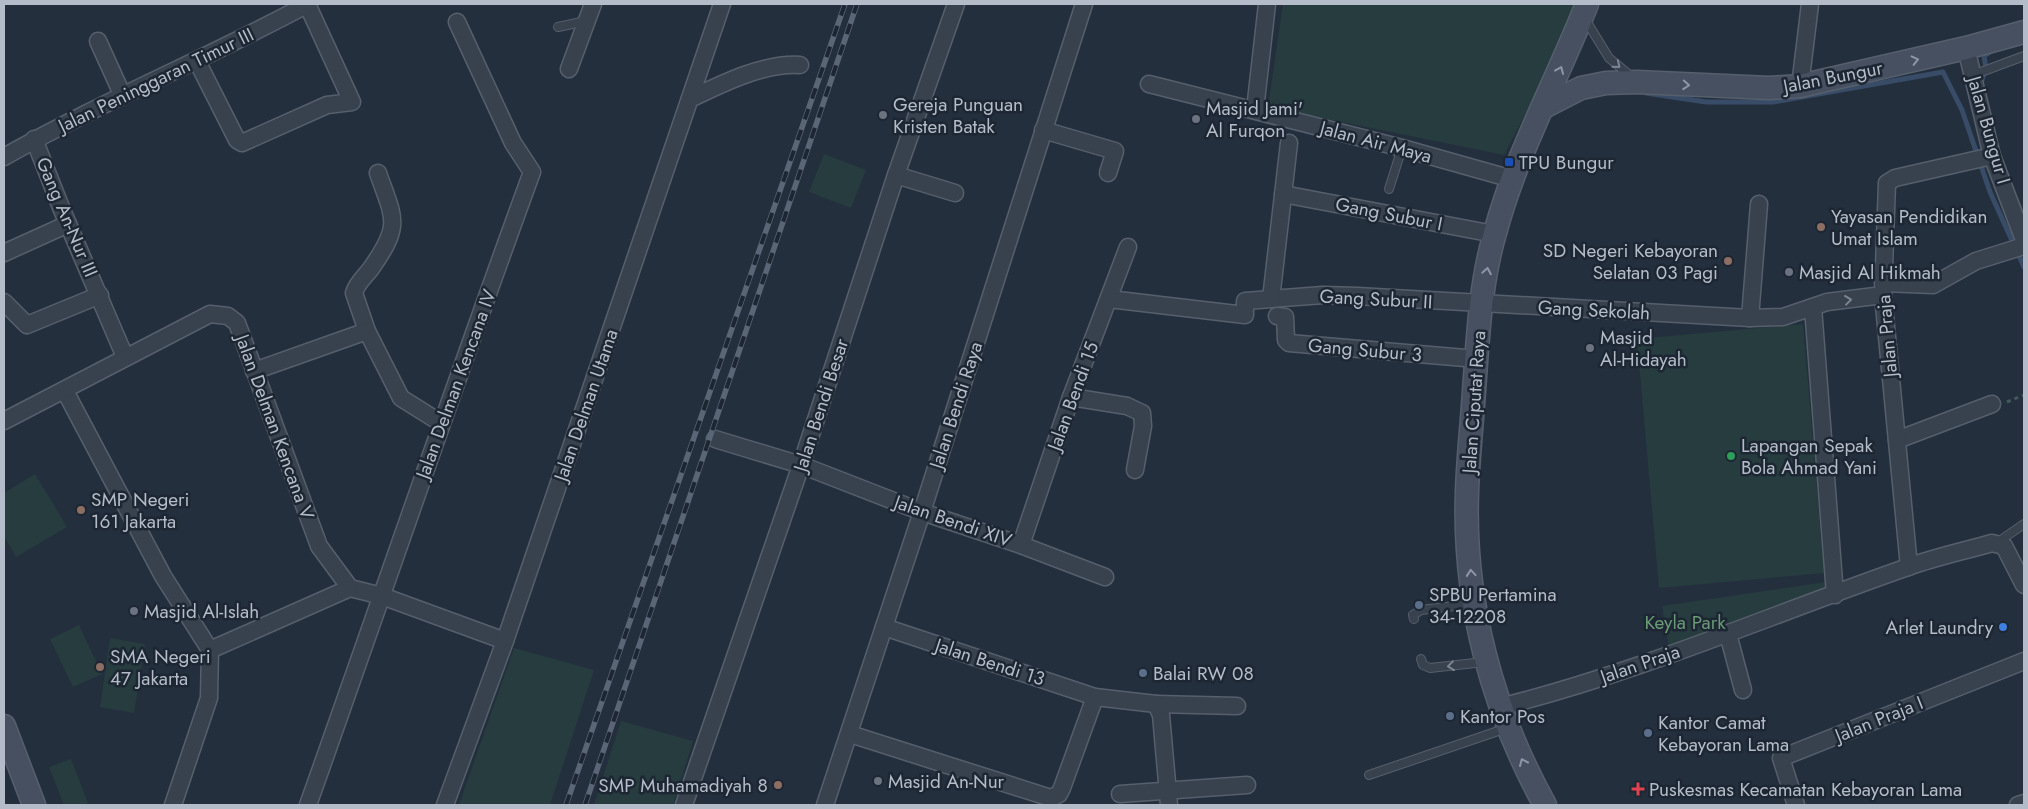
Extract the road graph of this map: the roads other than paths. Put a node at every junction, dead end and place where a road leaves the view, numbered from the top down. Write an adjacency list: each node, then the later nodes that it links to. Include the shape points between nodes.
1 (593, 4): 9 (street)
2 (722, 4): 24 (street, Jalan Delman Utama)
3 (956, 4): 35 (street, Jalan Bendi Besar)
4 (1084, 4): 27 (street, Jalan Bendi Raya)
5 (1268, 4): 26 (street)
6 (1810, 4): 22 (street)
7 (300, 6): 16 (street, Jalan Peninggaran Timur III); 16 (street, via 352,102 327,105 242,143 237,140)
8 (1585, 9): 20 (lane, one-way to 20, via 1598,43 1609,58); 25 (main road, Jalan Ciputat Raya, one-way to 8)
9 (586, 21): 11 (lane); 18 (street)
10 (457, 22): 64 (street, Jalan Delman Kencana IV, via 513,143 532,172)
11 (558, 27)
12 (2024, 32): 14 (main road, Jalan Bungur)
13 (98, 41): 23 (street)
14 (1966, 48): 19 (street, Jalan Bungur I); 22 (main road, Jalan Bungur, one-way to 14)
15 (2024, 56): 19 (lane, via 1980,72)
16 (197, 61): 23 (street, Jalan Peninggaran Timur III)
17 (800, 65): 24 (street, via 739,78)
18 (569, 69)
19 (1974, 79): 31 (street, Jalan Bungur I)
20 (1637, 82): 22 (main road, Jalan Bungur, one-way to 22, via 1719,87); 25 (main road, Jalan Bungur, via 1581,88)
21 (1149, 84): 26 (street, Jalan Air Maya)
22 (1800, 86)
23 (122, 94): 28 (street, Jalan Peninggaran Timur III)
24 (690, 98): 83 (street, Jalan Delman Utama)
25 (1544, 107): 36 (main road, Jalan Ciputat Raya)
26 (1255, 110): 30 (street, Jalan Air Maya)
27 (1043, 130): 34 (street, via 1115,151); 69 (street, Jalan Bendi Raya)
28 (34, 139): 32 (street, Jalan Peninggaran Timur III); 41 (street, Gang An-Nur III)
29 (1289, 143): 39 (street)
30 (1402, 148): 36 (street, Jalan Air Maya); 37 (lane)
31 (1992, 156): 43 (street, Jalan Bungur I); 47 (street, Jalan Praja, via 1895,178 1887,183)
32 (4, 157)
33 (378, 173): 56 (street, via 394,223 392,233 354,293)
34 (1108, 173)
35 (896, 175): 38 (street); 67 (street, Jalan Bendi Besar)
36 (1512, 179): 42 (main road, Jalan Ciputat Raya)
37 (1388, 188)
38 (956, 193)
39 (1283, 194): 42 (street, Gang Subur I); 50 (street)
40 (1759, 204): 55 (street)
41 (68, 224): 46 (street); 48 (street, Gang An-Nur III)
42 (1494, 234): 52 (main road, Jalan Ciputat Raya, one-way to 42)
43 (2024, 240)
44 (2024, 246): 47 (street, Gang Sekolah, via 1970,263 1933,285)
45 (1128, 247): 49 (street, Jalan Bendi 15)
46 (4, 253)
47 (1883, 289): 53 (street, Gang Sekolah, one-way to 47); 66 (street, Jalan Praja)
48 (100, 295): 51 (street, via 27,325); 57 (street, Gang An-Nur III)
49 (1110, 299): 50 (street, Gang Subur II, via 1245,315 1245,301); 61 (street, Jalan Bendi 15)
50 (1271, 299): 52 (street, Gang Subur II, via 1323,295)
51 (4, 302)
52 (1481, 304): 55 (street, Gang Sekolah); 58 (main road, Jalan Ciputat Raya)
53 (1813, 307): 55 (street, Gang Sekolah, via 1783,317); 77 (street)
54 (1277, 316): 58 (street, Gang Subur 3, via 1285,317 1286,340 1289,343)
55 (1750, 318)
56 (367, 331): 59 (street); 64 (street, via 401,398)
57 (125, 357): 59 (street, Jalan Delman Kencana V, via 210,314 220,314 237,324); 60 (street, Jalan Delman Kencana V)
58 (1477, 358): 79 (main road, Jalan Ciputat Raya, one-way to 58, via 1467,493)
59 (254, 371): 76 (street, Jalan Delman Kencana V, via 319,546)
60 (65, 391): 63 (street, Jalan Delman Kencana V); 84 (street, via 163,576)
61 (1071, 398): 68 (street, via 1127,406 1142,413 1143,426); 72 (street, Jalan Bendi 15)
62 (1992, 404): 66 (street)
63 (4, 421)
64 (441, 422): 78 (street, Jalan Delman Kencana IV)
65 (715, 440): 67 (street, Jalan Bendi XIV)
66 (1898, 440): 73 (street, Jalan Praja)
67 (801, 465): 69 (street, Jalan Bendi XIV); 104 (street, Jalan Bendi Besar)
68 (1135, 470)
69 (922, 512): 72 (street, Jalan Bendi XIV); 81 (street, Jalan Bendi Raya)
70 (2024, 524): 71 (lane)
71 (1998, 542): 73 (street, Jalan Praja); 75 (street, via 2004,546)
72 (1021, 545): 74 (street, Jalan Bendi XIV)
73 (1909, 567): 77 (street, Jalan Praja)
74 (1105, 577)
75 (2024, 586)
76 (350, 588): 78 (street); 84 (street)
77 (1835, 595): 82 (street, Jalan Praja)
78 (382, 596): 83 (street); 102 (street, Jalan Delman Kencana IV)
79 (1474, 604): 80 (lane, via 1421,610 1413,615); 87 (main road, Jalan Ciputat Raya)
80 (1414, 619)
81 (884, 627): 89 (street, Jalan Bendi 13); 94 (street, Jalan Bendi Raya)
82 (1728, 634): 88 (street); 92 (street, Jalan Praja, via 1540,697)
83 (506, 641): 103 (street, Jalan Delman Utama)
84 (210, 650): 101 (street, via 210,698)
85 (1421, 659): 87 (lane, one-way to 85, via 1430,668 1423,665)
86 (2024, 661): 107 (street, Jalan Praja I, via 1780,758)
87 (1486, 662): 92 (main road, Jalan Ciputat Raya)
88 (1743, 690)
89 (1095, 697): 90 (street, Jalan Bendi 13); 94 (street, via 1060,794 1052,798)
90 (1156, 704): 91 (street, Jalan Bendi 13); 98 (street, via 1161,715)
91 (1237, 706)
92 (1504, 718): 95 (lane); 106 (main road, Jalan Ciputat Raya, one-way to 92)
93 (4, 726): 100 (main road)
94 (850, 734): 105 (street, Jalan Bendi Raya)
95 (1369, 775)
96 (1247, 785): 98 (street)
97 (1120, 794): 98 (street)
98 (1168, 798)
99 (2024, 803): 108 (street)
100 (34, 805)
101 (173, 805)
102 (308, 805)
103 (445, 805)
104 (684, 805)
105 (824, 805)
106 (1545, 805)
107 (1796, 805)
108 (2018, 805)

